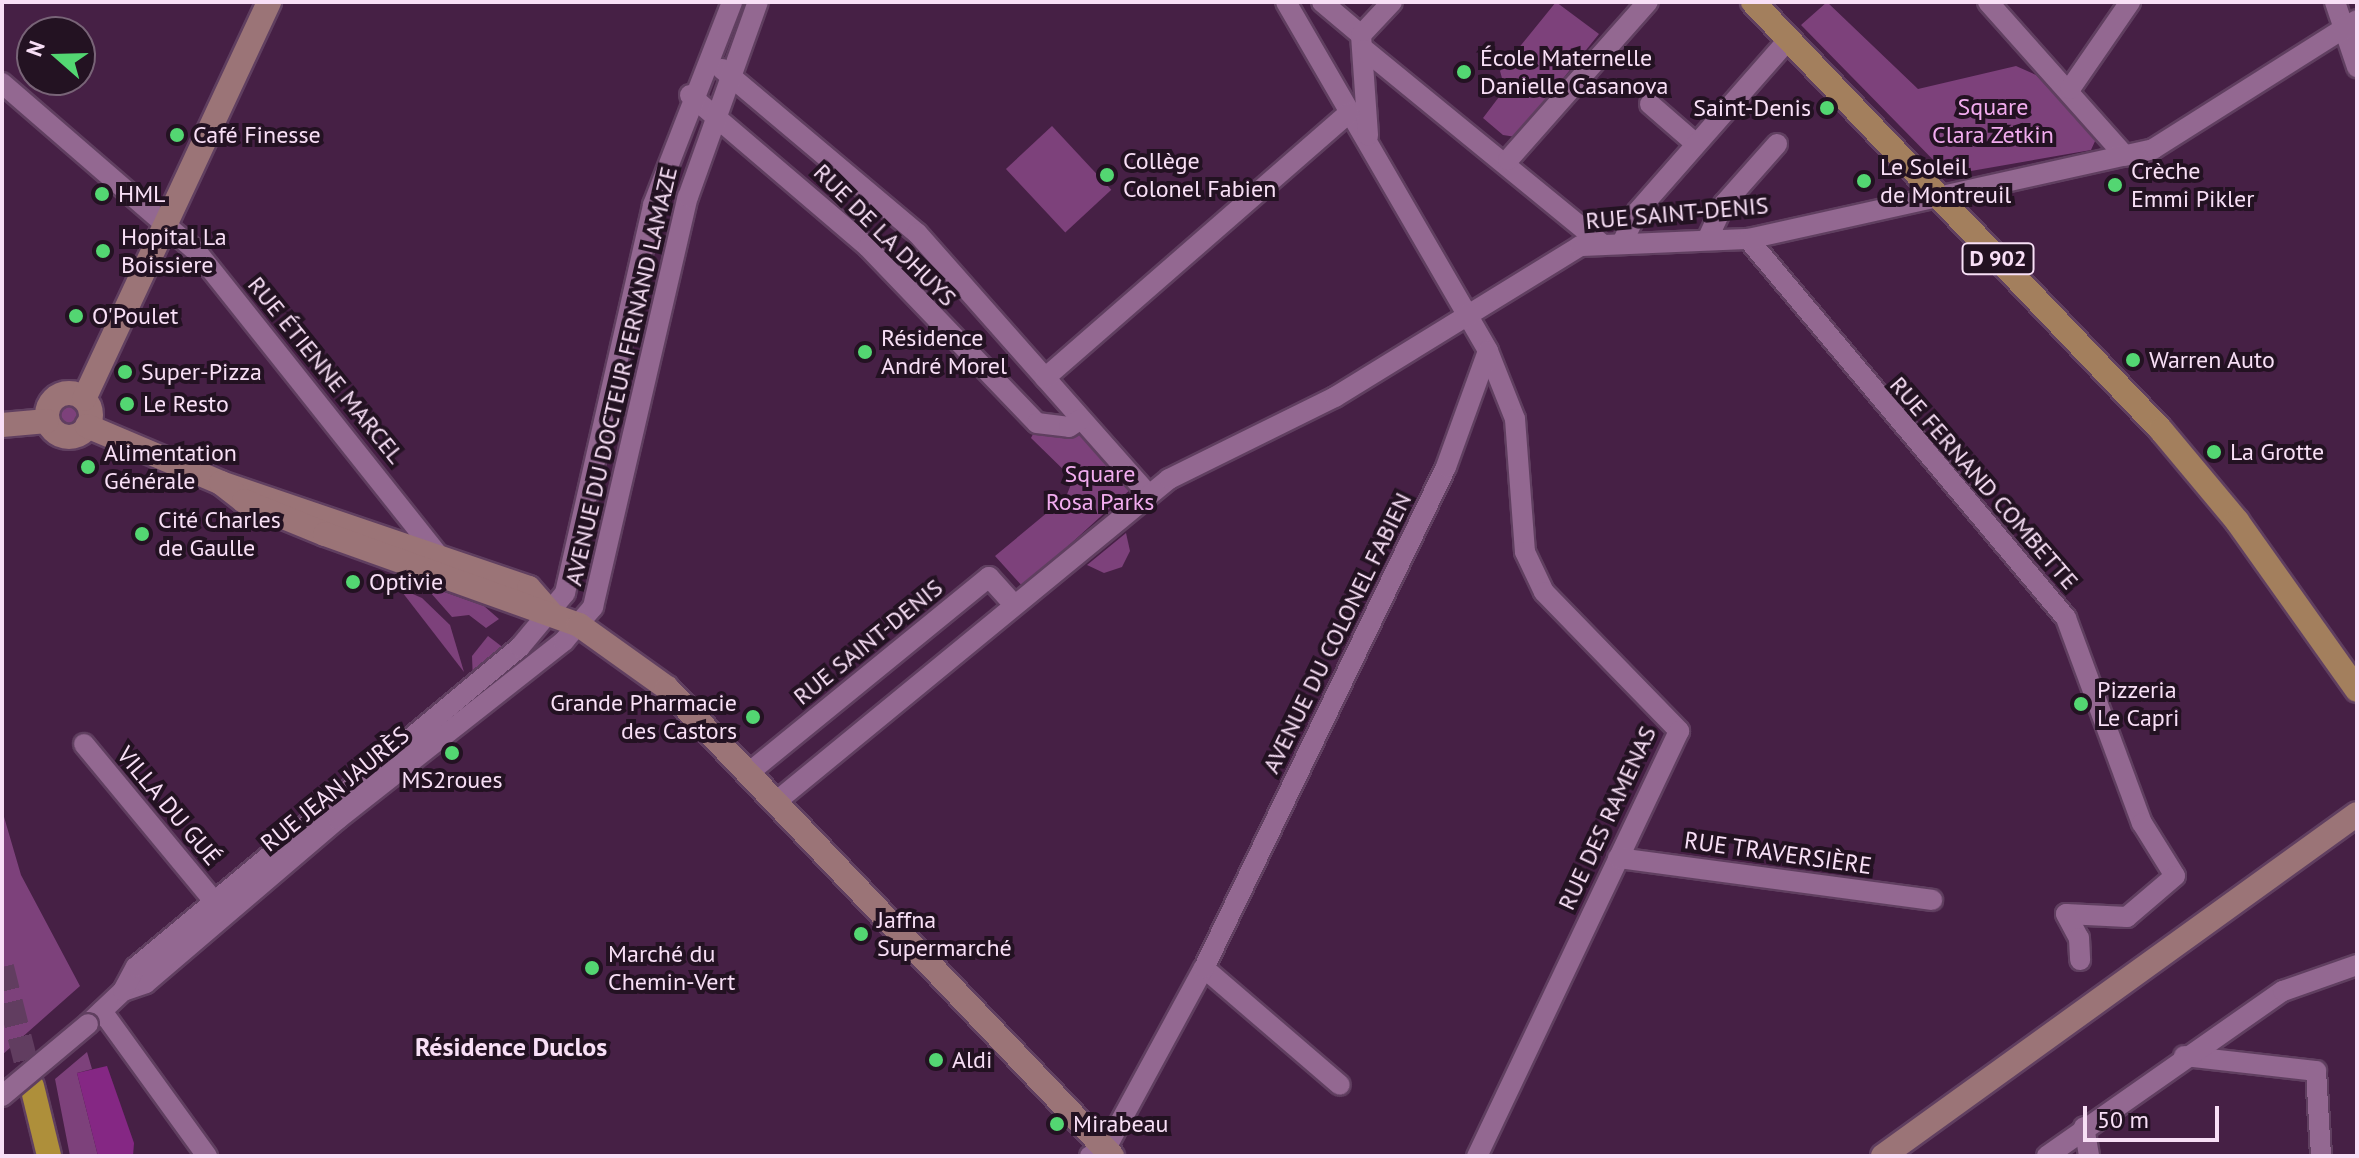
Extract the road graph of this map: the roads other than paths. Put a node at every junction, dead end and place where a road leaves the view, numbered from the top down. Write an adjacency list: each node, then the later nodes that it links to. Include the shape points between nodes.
1 (269, 2): 30 (main road)
2 (732, 2): 15 (street, AVENUE DU DOCTEUR FERNAND LAMAZE)
3 (758, 2): 17 (street, AVENUE DU DOCTEUR FERNAND LAMAZE)
4 (1286, 2): 23 (street)
5 (1322, 2): 14 (street)
6 (1392, 2): 14 (street)
7 (1648, 2): 28 (street)
8 (1753, 2): 13 (main road, D 902)
9 (1988, 2): 19 (street)
10 (2130, 2): 19 (street)
11 (2335, 2): 12 (street)
12 (2350, 24): 16 (street); 27 (street, RUE SAINT-DENIS, via 2153,149)
13 (1788, 40): 25 (street); 29 (main road, D 902)
14 (1363, 42): 24 (street); 28 (street)
15 (706, 58): 17 (street, RUE DE LA DHUYS); 20 (street, AVENUE DU DOCTEUR FERNAND LAMAZE)
16 (2357, 67)
17 (730, 76): 22 (street, AVENUE DU DOCTEUR FERNAND LAMAZE); 37 (street, RUE DE LA DHUYS, via 917,233)
18 (2, 83): 30 (street, RUE ÉTIENNE MARCEL)
19 (2070, 89): 27 (street)
20 (690, 95): 22 (street, RUE DE LA DHUYS); 47 (street, AVENUE DU DOCTEUR FERNAND LAMAZE, via 653,205 565,593)
21 (1650, 104): 25 (street)
22 (718, 112): 39 (street, RUE DE LA DHUYS, via 868,247 1037,423 1055,428); 48 (street, AVENUE DU DOCTEUR FERNAND LAMAZE, via 688,197 596,595)
23 (1349, 113): 24 (street); 37 (street)
24 (1368, 136): 35 (street)
25 (1696, 144): 34 (street, via 1637,212)
26 (1777, 144): 32 (street, via 1724,204)
27 (2125, 156): 29 (street, RUE SAINT-DENIS)
28 (1508, 160): 33 (street)
29 (1939, 196): 31 (street, RUE SAINT-DENIS); 49 (main road, D 902, via 2161,430 2237,521)
30 (165, 224): 38 (main road); 45 (street, RUE ÉTIENNE MARCEL, via 198,253)
31 (1748, 239): 32 (street, RUE SAINT-DENIS); 57 (street, RUE FERNAND COMBETTE, via 2066,618 2142,823 2175,876 2127,917 2066,914 2079,938)
32 (1707, 240): 34 (street, RUE SAINT-DENIS)
33 (1601, 243): 34 (street, RUE SAINT-DENIS); 35 (street, RUE SAINT-DENIS, via 1580,246)
34 (1622, 243)
35 (1471, 317): 36 (street); 44 (street, RUE SAINT-DENIS)
36 (1488, 351): 54 (street, RUE DES RAMENAS, via 1515,419 1525,552 1544,592 1679,731); 59 (street, AVENUE DU COLONEL FABIEN, via 1446,467)
37 (1045, 378): 39 (street, RUE DE LA DHUYS)
38 (84, 399): 40 (main road, via 58,396); 42 (main road)
39 (1081, 419): 44 (street, RUE DE LA DHUYS)
40 (47, 421): 41 (main road); 42 (main road, via 71,437)
41 (2, 425)
42 (87, 426): 43 (main road)
43 (221, 483): 45 (main road); 47 (main road, via 244,501 312,529)
44 (1148, 494): 46 (street, RUE SAINT-DENIS)
45 (438, 555): 47 (main road, via 529,588)
46 (1013, 604): 51 (street, RUE SAINT-DENIS, via 989,577); 52 (street, RUE SAINT-DENIS)
47 (550, 612): 48 (main road); 56 (street, RUE JEAN JAURÈS, via 520,647)
48 (579, 625): 51 (main road, via 667,688); 60 (street, RUE JEAN JAURÈS, via 146,983)
49 (2357, 690)
50 (84, 744): 56 (street, VILLA DU GUÉ)
51 (751, 771): 52 (main road)
52 (777, 801): 67 (main road)
53 (2357, 814): 71 (main road)
54 (1618, 858): 55 (street, RUE TRAVERSIÈRE); 70 (street, RUE DES RAMENAS)
55 (1932, 900)
56 (214, 901): 60 (street, RUE JEAN JAURÈS, via 136,967)
57 (2080, 960)
58 (2357, 965): 62 (street, via 2283,991)
59 (1204, 968): 63 (street); 67 (street, AVENUE DU COLONEL FABIEN)
60 (123, 991): 61 (street, RUE JEAN JAURÈS)
61 (95, 1018): 65 (street, RUE JEAN JAURÈS, bridge); 69 (street)
62 (2184, 1056): 66 (street); 74 (street, via 2316,1071)
63 (1340, 1085)
64 (32, 1086): 68 (highway)
65 (2, 1096)
66 (2084, 1127): 72 (street); 73 (street)
67 (1103, 1154)
68 (49, 1156)
69 (207, 1156)
70 (1477, 1156)
71 (1883, 1156)
72 (2047, 1156)
73 (2089, 1156)
74 (2321, 1156)

